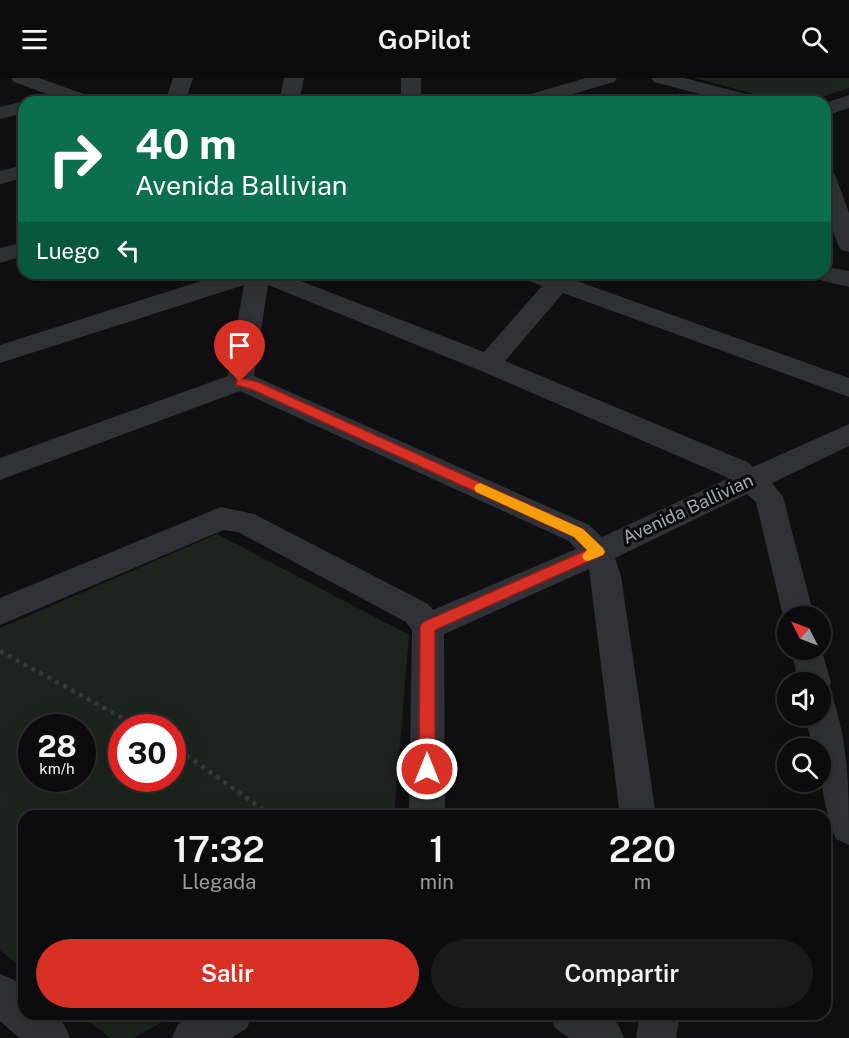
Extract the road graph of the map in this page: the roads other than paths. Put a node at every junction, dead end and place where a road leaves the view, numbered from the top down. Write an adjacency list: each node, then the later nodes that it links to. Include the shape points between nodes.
1 (21, 78): 7 (street)
2 (183, 78): 9 (street)
3 (294, 78): 10 (street)
4 (411, 78): 11 (street)
5 (607, 78): 12 (street)
6 (661, 78): 13 (street)
7 (72, 86): 8 (street)
8 (53, 96)
9 (177, 96)
10 (290, 96)
11 (411, 96)
12 (534, 96)
13 (731, 96)
14 (849, 101): 16 (street)
15 (18, 108): 17 (street)
16 (831, 108)
17 (0, 113)
18 (18, 173): 19 (street)
19 (0, 178)
20 (833, 189): 21 (street)
21 (849, 245)
22 (18, 251): 23 (street)
23 (0, 256)
24 (831, 275): 30 (street)
25 (233, 279): 31 (street)
26 (257, 279): 33 (street)
27 (274, 279): 32 (street)
28 (562, 279): 32 (street)
29 (566, 279): 34 (street)
30 (849, 279)
31 (0, 354)
32 (488, 364): 37 (street, via 737,469)
33 (240, 382): 36 (street); 38 (street, via 579,533)
34 (849, 388)
35 (849, 434): 37 (street, Avenida Ballivian)
36 (0, 469)
37 (752, 479): 38 (street, Avenida Ballivian); 39 (street, via 770,497)
38 (598, 552): 41 (street, Avenida Ballivian); 45 (street, via 606,576)
39 (797, 606)
40 (0, 612): 41 (street, via 221,518 244,522 417,613)
41 (428, 627): 44 (street)
42 (827, 726): 43 (street)
43 (843, 774): 46 (street)
44 (427, 810)
45 (637, 810)
46 (849, 827)
47 (0, 994): 48 (street)
48 (18, 1010)
49 (30, 1020): 53 (street)
50 (222, 1020): 54 (street)
51 (578, 1020): 55 (street)
52 (660, 1020): 56 (street)
53 (50, 1038)
54 (192, 1038)
55 (604, 1038)
56 (656, 1038)

